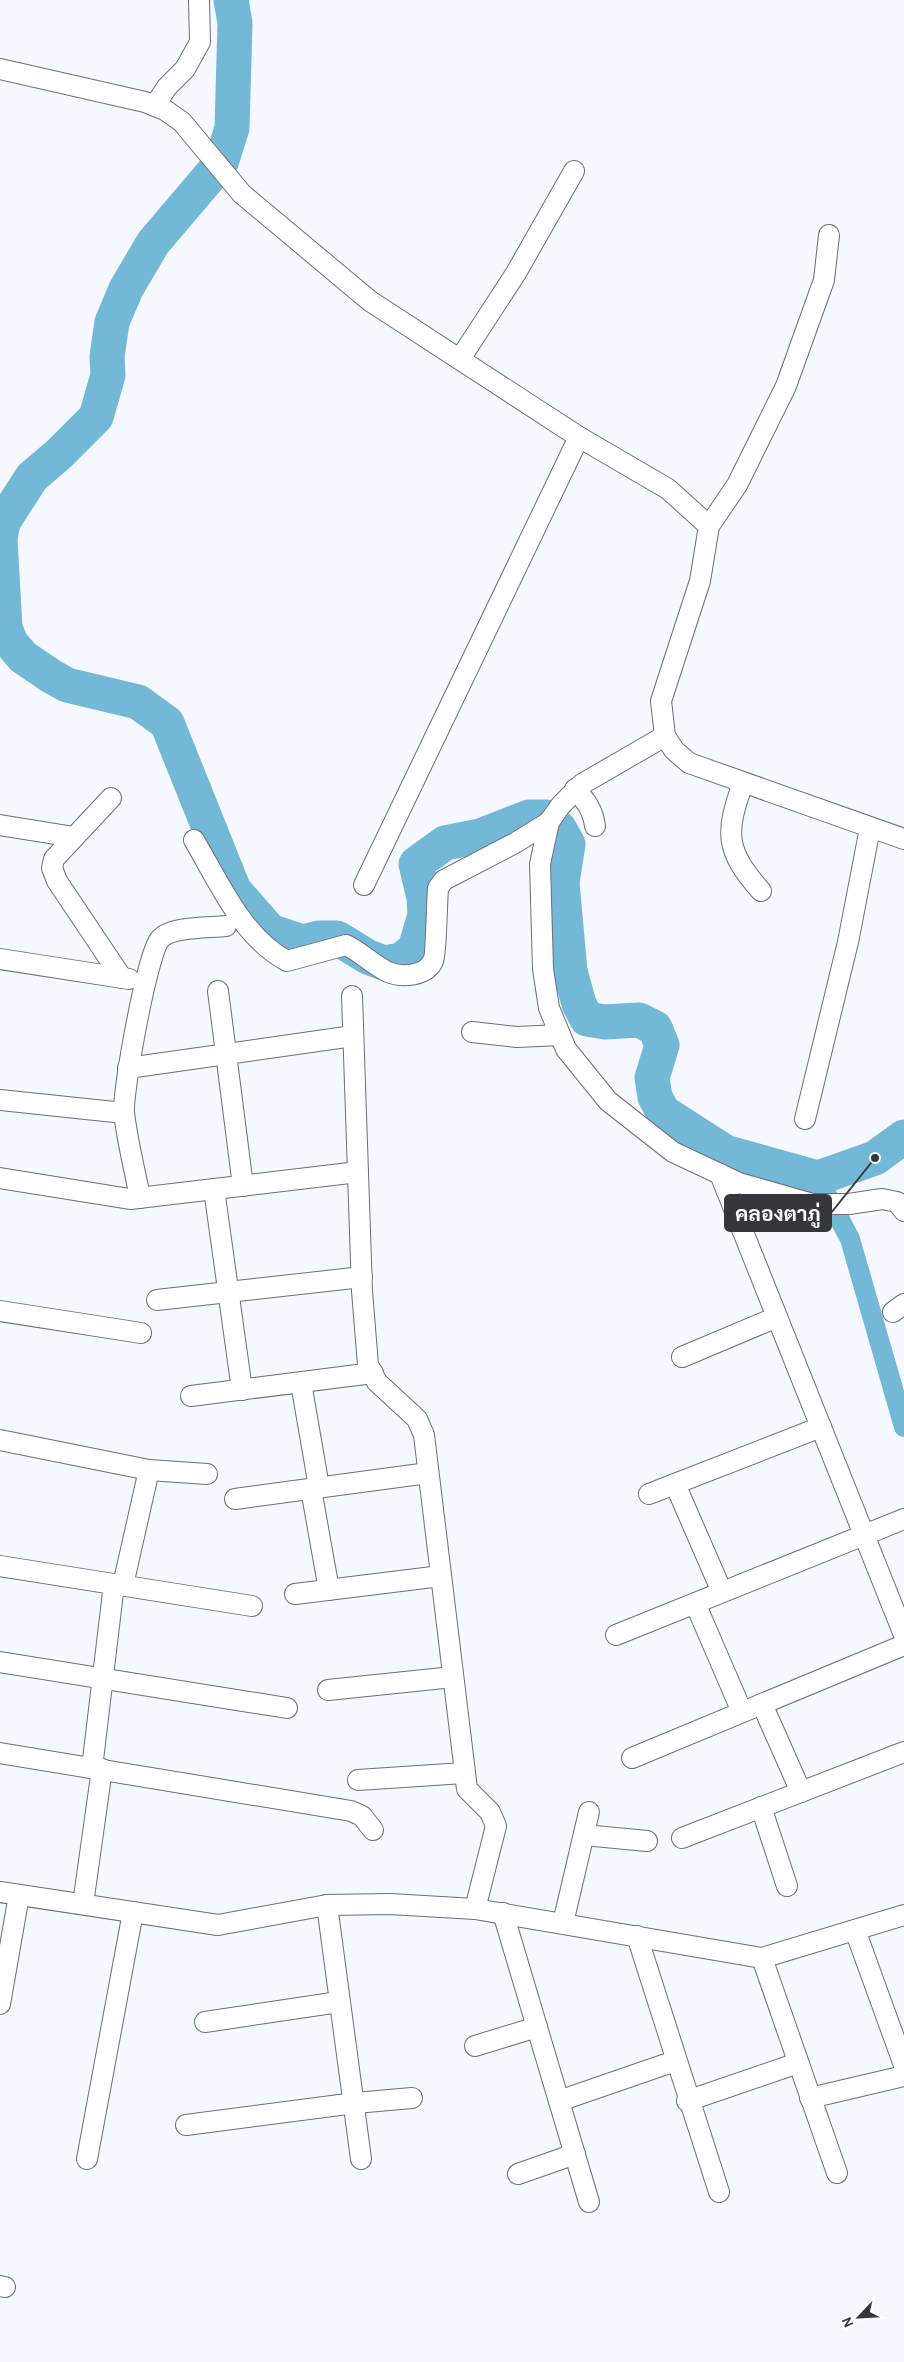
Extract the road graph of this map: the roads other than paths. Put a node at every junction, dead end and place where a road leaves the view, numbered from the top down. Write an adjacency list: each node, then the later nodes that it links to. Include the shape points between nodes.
1 (199, 0): 3 (street, via 200,42 185,68)
2 (0, 69): 3 (street)
3 (155, 106): 6 (street, via 182,122 242,194 370,301)
4 (574, 172): 6 (street, via 516,273)
5 (829, 235): 8 (street, via 824,280 786,386 737,485)
6 (460, 359): 7 (street)
7 (579, 437): 8 (street, via 668,489); 20 (street)
8 (709, 526): 9 (street, via 700,581 661,701)
9 (665, 736): 10 (street, via 674,750 689,763); 11 (street)
10 (744, 783): 16 (street); 21 (street, via 732,816 732,844 738,861)
11 (576, 789): 13 (street); 15 (street, via 588,804)
12 (111, 798): 17 (street)
13 (549, 822): 19 (street, via 444,880 438,888 434,961 425,971 409,976 389,972 346,945 287,961 274,954 245,925); 30 (street, via 540,864 543,969 549,1008)
14 (0, 825): 17 (street)
15 (595, 826)
16 (870, 828): 18 (street); 35 (street, via 848,942)
17 (74, 837): 24 (street, via 54,859 52,868 57,881)
18 (904, 839)
19 (194, 840)
20 (364, 885)
21 (761, 891)
22 (226, 926): 25 (street, via 172,931 160,938)
23 (0, 959): 24 (street)
24 (122, 978): 25 (street)
25 (146, 982): 32 (street)
26 (218, 991): 31 (street)
27 (352, 996): 29 (street)
28 (472, 1032): 30 (street, via 517,1037)
29 (353, 1036): 31 (street); 36 (street)
30 (560, 1036): 37 (street, via 608,1101 673,1152)
31 (227, 1054): 32 (street); 39 (street)
32 (128, 1068): 34 (street)
33 (0, 1100): 34 (street)
34 (124, 1112): 41 (street)
35 (805, 1119)
36 (358, 1172): 39 (street); 43 (street)
37 (720, 1174): 42 (street, via 739,1183 813,1204 849,1204 882,1199 897,1202); 47 (street)
38 (0, 1178): 41 (street)
39 (243, 1186): 40 (street)
40 (214, 1190): 41 (street); 44 (street)
41 (140, 1198)
42 (904, 1211)
43 (362, 1277): 44 (street); 50 (street, via 368,1365)
44 (228, 1292): 45 (street); 52 (street)
45 (157, 1300)
46 (0, 1311): 48 (street)
47 (777, 1317): 49 (street); 54 (street)
48 (142, 1333)
49 (682, 1357)
50 (373, 1373): 51 (street); 57 (street, via 378,1382 417,1419 424,1435)
51 (301, 1382): 52 (street); 60 (street)
52 (242, 1390): 53 (street)
53 (191, 1396)
54 (821, 1427): 59 (street); 64 (street)
55 (0, 1440): 56 (street)
56 (149, 1470): 58 (street); 67 (street)
57 (428, 1473): 60 (street); 66 (street)
58 (207, 1474)
59 (674, 1484): 61 (street); 69 (street)
60 (315, 1488): 62 (street); 68 (street)
61 (648, 1494)
62 (235, 1499)
63 (904, 1519): 64 (street)
64 (864, 1534): 69 (street); 73 (street)
65 (0, 1566): 67 (street)
66 (440, 1576): 68 (street); 76 (street)
67 (118, 1584): 72 (street); 77 (street)
68 (329, 1590): 70 (street)
69 (722, 1592): 71 (street)
70 (295, 1594)
71 (694, 1603): 74 (street); 81 (street)
72 (252, 1606)
73 (903, 1634): 79 (street)
74 (616, 1635)
75 (0, 1662): 77 (street)
76 (452, 1677): 78 (street); 86 (street)
77 (103, 1678): 80 (street); 85 (street)
78 (328, 1690)
79 (762, 1704): 81 (street); 88 (street)
80 (287, 1708)
81 (742, 1712): 84 (street)
82 (904, 1752): 88 (street)
83 (0, 1753): 85 (street)
84 (632, 1758)
85 (97, 1769): 91 (street, via 351,1811 362,1816); 97 (street)
86 (464, 1774): 87 (street); 99 (street, via 467,1789 490,1812 496,1826)
87 (358, 1780)
88 (801, 1792): 89 (street)
89 (761, 1807): 93 (street); 95 (street)
90 (589, 1812): 92 (street)
91 (373, 1830)
92 (584, 1835): 94 (street); 103 (street)
93 (682, 1838)
94 (647, 1841)
95 (787, 1886)
96 (9, 1893): 97 (street); 108 (street)
97 (83, 1904): 100 (street)
98 (327, 1905): 99 (street, via 390,1904); 100 (street, via 218,1925); 107 (street)
99 (475, 1909): 101 (street)
100 (133, 1912): 123 (street)
101 (503, 1913): 103 (street); 110 (street)
102 (904, 1915): 104 (street)
103 (563, 1923): 105 (street)
104 (855, 1930): 106 (street); 114 (street)
105 (636, 1936): 106 (street); 112 (street)
106 (762, 1958): 113 (street)
107 (340, 2002): 109 (street); 120 (street)
108 (0, 2004)
109 (206, 2022)
110 (537, 2027): 111 (street); 119 (street)
111 (475, 2046)
112 (676, 2061): 118 (street); 119 (street)
113 (798, 2063): 117 (street); 118 (street)
114 (904, 2065)
115 (904, 2076): 117 (street)
116 (412, 2098): 120 (street)
117 (810, 2098): 125 (street)
118 (688, 2101): 127 (street)
119 (559, 2102): 122 (street)
120 (354, 2103): 121 (street); 124 (street)
121 (186, 2126)
122 (575, 2154): 126 (street); 128 (street)
123 (87, 2159)
124 (361, 2159)
125 (837, 2173)
126 (518, 2174)
127 (718, 2192)
128 (589, 2202)

